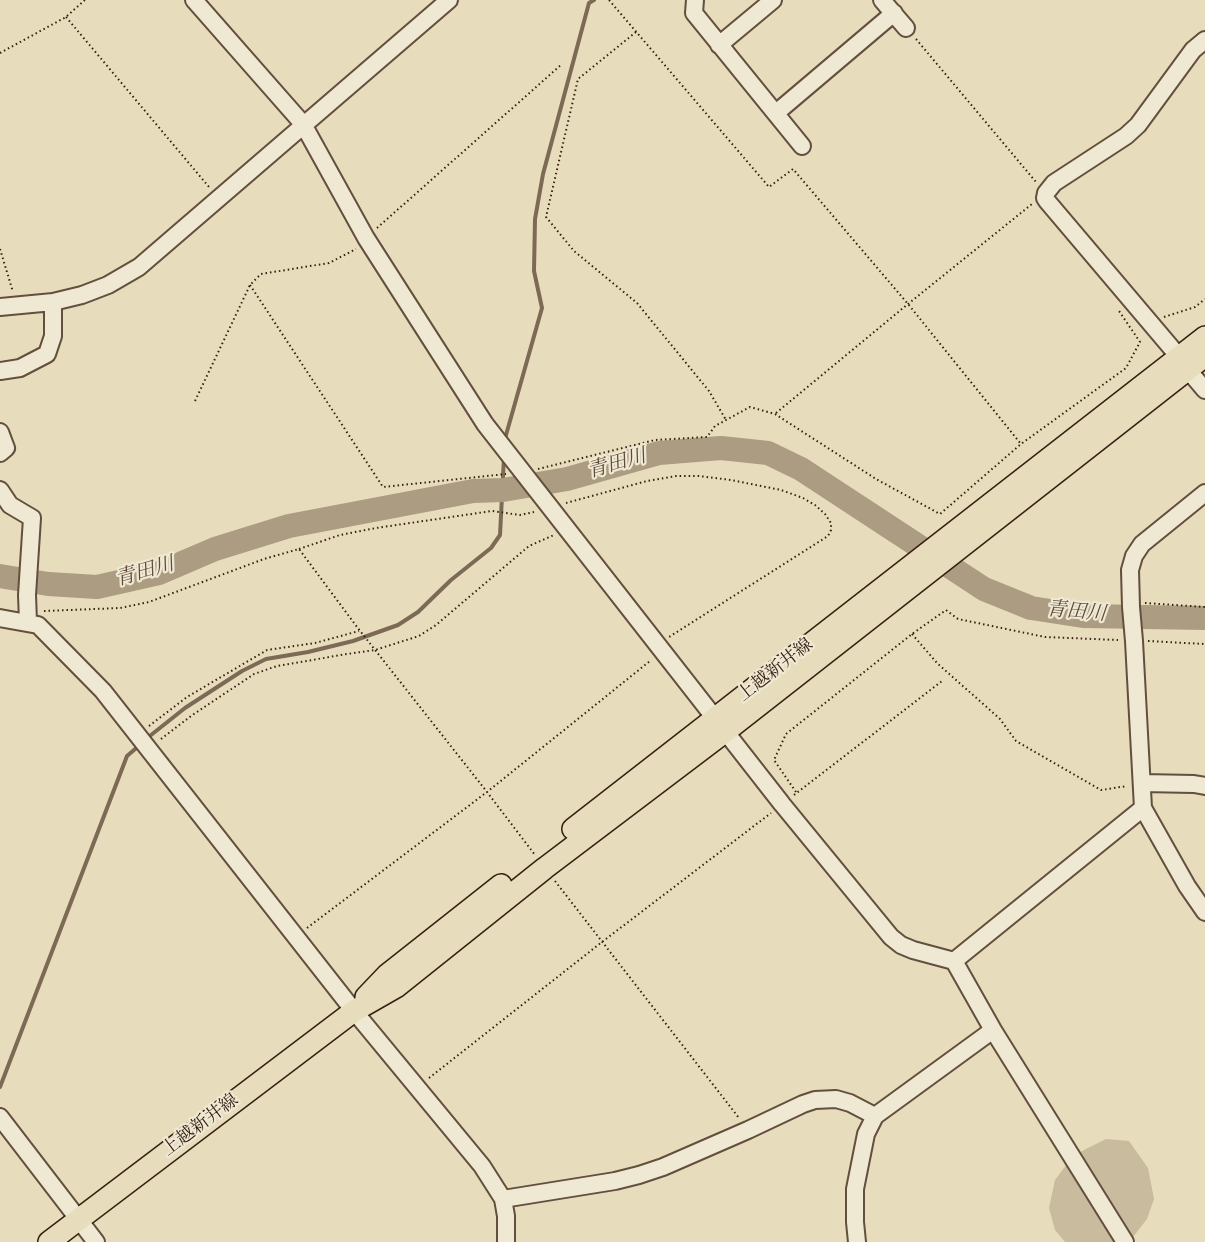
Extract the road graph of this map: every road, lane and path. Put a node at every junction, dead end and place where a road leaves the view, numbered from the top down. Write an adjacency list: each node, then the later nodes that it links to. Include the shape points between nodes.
1 (85, 0): 8 (path)
2 (194, 0): 16 (street)
3 (449, 0): 16 (street)
4 (609, 0): 10 (path)
5 (695, 0): 12 (street, via 694,13)
6 (773, 0): 12 (street)
7 (888, 4): 9 (street); 15 (street)
8 (66, 17): 13 (path); 19 (path)
9 (906, 28): 18 (path)
10 (636, 31): 25 (path, via 769,187 793,169); 37 (path, via 578,79 546,217 574,251 637,303 709,391)
11 (1205, 40): 18 (street, via 1193,50 1138,125 1054,183)
12 (719, 45): 15 (street)
13 (0, 53)
14 (561, 65): 20 (path)
15 (776, 114): 17 (street)
16 (303, 124): 19 (street); 20 (street)
17 (802, 146)
18 (1046, 194): 25 (path); 32 (street, via 1047,201)
19 (219, 198): 24 (street, via 139,267 108,285)
20 (367, 240): 22 (path, via 329,263 261,274); 41 (street, via 485,424)
21 (0, 249): 26 (path)
22 (250, 285): 35 (path); 41 (path, via 383,487)
23 (1205, 299): 28 (path, via 1195,308)
24 (53, 302): 26 (street); 33 (street, via 53,336 47,354 20,369)
25 (908, 304): 36 (path); 39 (path)
26 (18, 306): 27 (street)
27 (0, 307)
28 (1164, 317)
29 (1205, 338): 32 (main road, 上越新井線)
30 (1140, 342): 39 (path, via 1125,368)
31 (1205, 356): 32 (main road, 上越新井線)
32 (1184, 364): 34 (street); 58 (main road, 上越新井線)
33 (0, 370)
34 (1205, 390)
35 (195, 401)
36 (776, 414): 37 (path, via 750,407); 39 (path, via 876,479 940,513)
37 (726, 420): 41 (path, via 707,437 655,440)
38 (0, 432): 40 (street, via 6,448)
39 (1020, 444)
40 (0, 453)
41 (525, 474): 44 (street)
42 (0, 490): 49 (street, via 10,505 32,518)
43 (1205, 493): 47 (street, via 1142,544 1130,570)
44 (548, 505): 45 (street); 46 (path, via 520,515 492,511 376,528); 55 (path, via 647,481 699,476 781,490 808,501 825,514 831,523 828,536)
45 (567, 529): 55 (street); 56 (path, via 529,546 419,636)
46 (299, 549): 49 (path, via 149,602 120,608); 51 (path)
47 (1131, 604): 48 (path); 53 (street)
48 (1205, 607)
49 (27, 609): 50 (street); 59 (street, via 103,691)
50 (0, 618)
51 (360, 630): 56 (path); 59 (path, via 315,643 267,650 187,697)
52 (912, 634): 53 (path, via 946,610 958,619 1045,637); 61 (path, via 937,663 1000,719 1016,741 1101,790); 64 (path, via 786,734 774,760)
53 (1134, 636): 54 (path); 61 (street)
54 (1205, 644)
55 (659, 648): 58 (street); 63 (path)
56 (375, 651): 60 (path, via 278,666 254,674); 63 (path)
57 (942, 681): 64 (path)
58 (721, 724): 65 (street); 67 (main road, 上越新井線)
59 (137, 735): 60 (street)
60 (148, 749): 69 (street)
61 (1142, 783): 62 (street); 66 (street)
62 (1205, 786)
63 (488, 792): 67 (path); 69 (path)
64 (797, 793): 65 (path)
65 (782, 804): 70 (path); 71 (street, via 900,945)
66 (1143, 808): 68 (street); 71 (street)
67 (541, 863): 70 (path); 72 (main road, 上越新井線, via 387,975)
68 (1205, 912)
69 (296, 936): 72 (street)
70 (602, 942): 74 (path); 77 (path)
71 (954, 961): 73 (street)
72 (354, 1011): 74 (street); 79 (main road, 上越新井線)
73 (993, 1030): 76 (street); 84 (street)
74 (418, 1087): 78 (street, via 482,1166)
75 (0, 1116): 79 (street)
76 (875, 1116): 77 (street, via 836,1099 815,1100); 83 (street, via 866,1134 855,1189)
77 (748, 1130): 78 (street, via 639,1175)
78 (503, 1199): 82 (street)
79 (78, 1219): 80 (main road, 上越新井線); 81 (street)
80 (49, 1242)
81 (96, 1242)
82 (506, 1242)
83 (857, 1242)
84 (1125, 1242)

